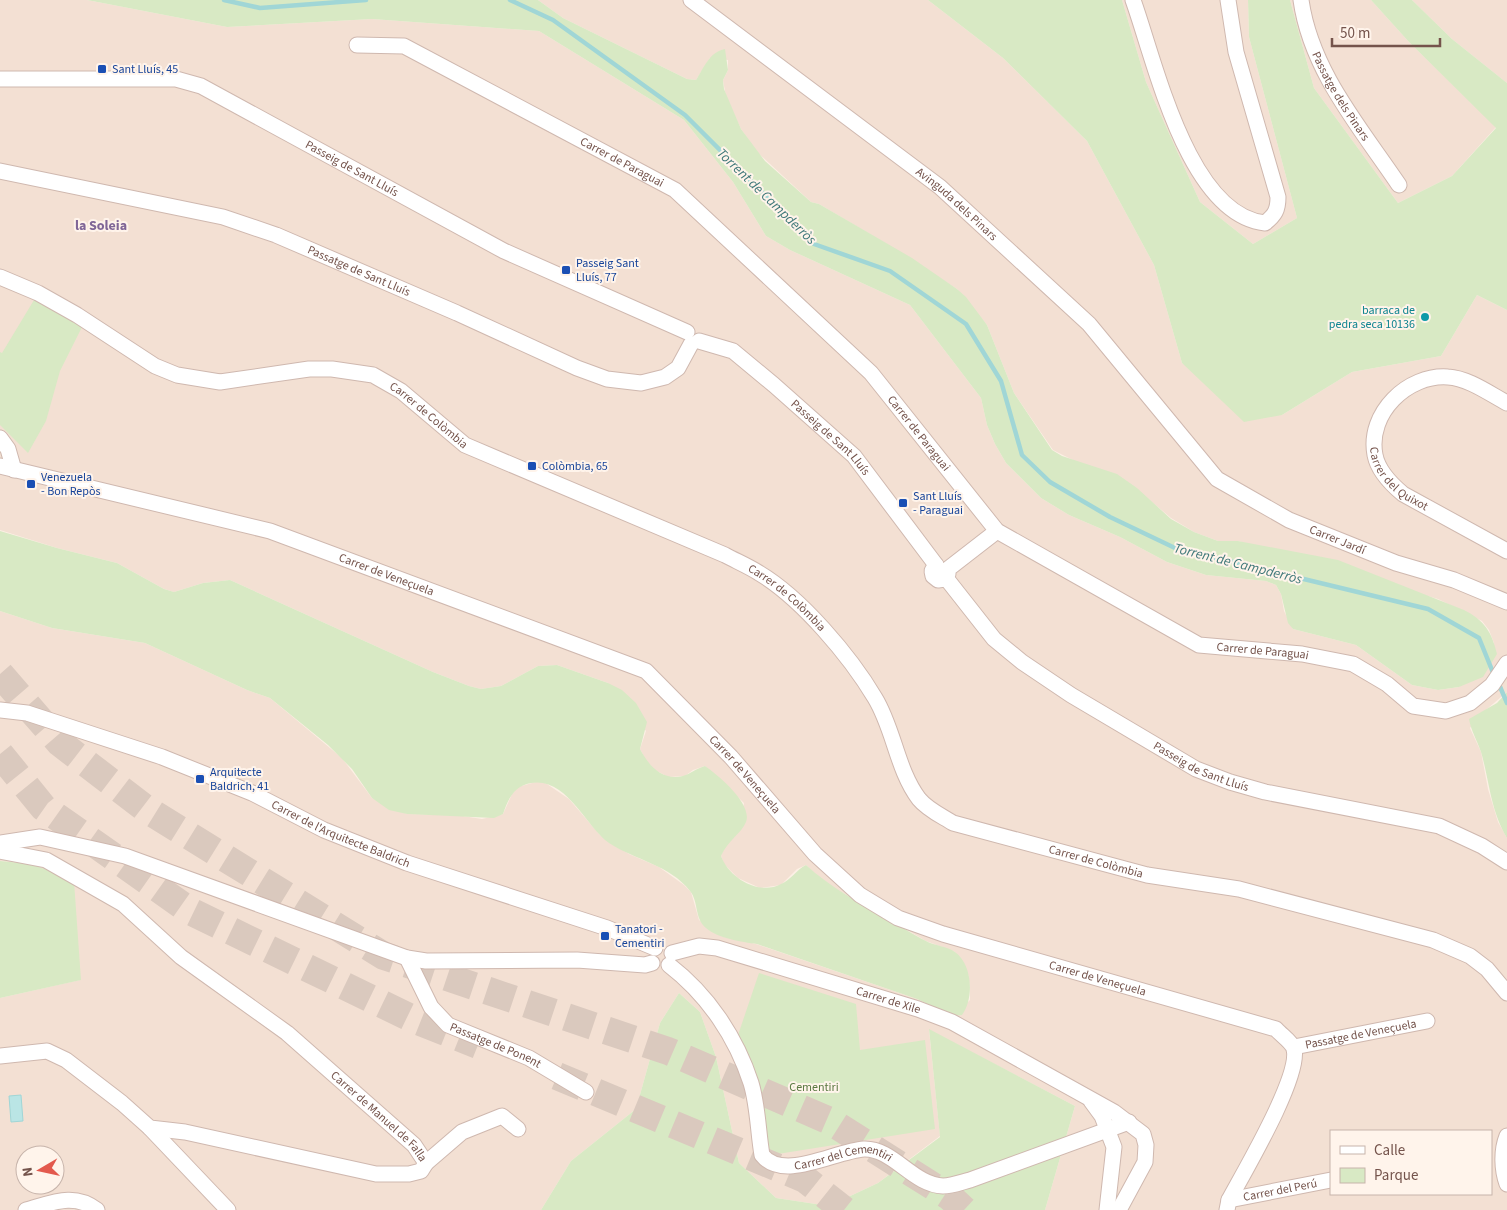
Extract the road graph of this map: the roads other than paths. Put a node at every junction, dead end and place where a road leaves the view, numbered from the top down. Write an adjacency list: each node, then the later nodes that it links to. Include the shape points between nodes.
1 (691, 0): 13 (street, Avinguda dels Pinars, via 940,187 1089,324)
2 (1133, 0): 3 (street, via 1161,89 1205,182 1231,210 1253,222 1266,223 1278,208 1278,197 1236,52)
3 (1228, 0)
4 (1300, 0): 8 (street, Passatge dels Pinars, via 1304,22 1327,79)
5 (357, 45): 15 (street, Carrer de Paraguai, via 404,46 675,190 871,373)
6 (0, 79): 10 (street, Passeig de Sant Lluís, via 176,79 201,86 504,251)
7 (0, 170): 10 (street, Passatge de Sant Lluís, via 223,217 267,232 607,379 641,383 665,377 678,368)
8 (1399, 185)
9 (0, 277): 27 (street, Carrer de Colòmbia, via 46,298 155,366 177,375 220,382 309,369 373,375 400,391 464,445 725,555 760,573 805,612 847,657 876,698 919,799 953,823 1146,875 1239,889 1433,940 1470,956 1487,969)
10 (692, 339): 17 (street, Passeig de Sant Lluís, via 733,352 854,456)
11 (1507, 403): 16 (street, Carrer del Quixot, via 1459,378 1433,378 1412,385 1397,396 1382,414 1374,438 1375,456 1391,484)
12 (0, 438): 14 (street, via 8,449)
13 (1187, 445): 18 (street, Carrer Jardí, via 1217,479 1288,520)
14 (7, 468): 29 (street, Carrer de Veneçuela, via 270,531 646,671 731,757 815,854 860,895 890,913 943,934 1276,1029)
15 (997, 530): 17 (street); 19 (street, Carrer de Paraguai, via 1198,645 1302,654 1353,664 1388,684 1413,706 1446,711 1470,703 1492,685)
16 (1507, 551)
17 (943, 571): 23 (street, Passeig de Sant Lluís, via 994,639 1022,662 1196,770 1265,792 1439,826)
18 (1507, 602)
19 (1504, 668)
20 (0, 710): 24 (street, Carrer de l'Arquitecte Baldrich, via 26,713 162,757 252,793 324,830 407,863 607,928)
21 (0, 843): 25 (street, via 40,837 125,856)
22 (0, 851): 38 (street, Carrer de Manuel de Falla, via 46,860 123,904 181,957 287,1033 414,1145)
23 (1507, 862)
24 (653, 955): 25 (street, via 645,965 577,960 426,961); 26 (street, via 660,968)
25 (407, 958): 31 (street, Passatge de Ponent, via 431,1007 448,1025 529,1058)
26 (671, 959): 32 (street, Carrer de Xile, via 700,946 717,948 918,1009 952,1022 1013,1054); 36 (street, Carrer del Cementiri, via 704,995 735,1043 751,1084 762,1155 768,1163 780,1167 801,1165 864,1150 878,1151 916,1177 943,1186 970,1180)
27 (1507, 993)
28 (1427, 1021): 29 (street, Passatge de Veneçuela)
29 (1294, 1047): 41 (street, via 1295,1058 1288,1086)
30 (0, 1056): 34 (street, via 47,1051 66,1060 122,1102)
31 (586, 1092)
32 (1090, 1100): 33 (street, Carrer de Xile); 36 (street, Carrer de Xile)
33 (1129, 1122): 36 (street, Carrer del Cementiri); 46 (street, Carrer de Xile, via 1143,1134 1145,1162)
34 (150, 1128): 38 (street, Carrer de Manuel de Falla, via 186,1132 376,1174 409,1174 422,1171); 44 (street)
35 (518, 1129): 38 (street, via 502,1116 462,1132)
36 (1107, 1129): 45 (street, Carrer de Xile, via 1114,1147)
37 (1502, 1143): 40 (street)
38 (426, 1163)
39 (1330, 1180): 41 (street, Carrer del Perú)
40 (1507, 1184)
41 (1228, 1205)
42 (26, 1210): 43 (street, via 72,1199 86,1201)
43 (97, 1210)
44 (228, 1210)
45 (1107, 1210)
46 (1120, 1210)

